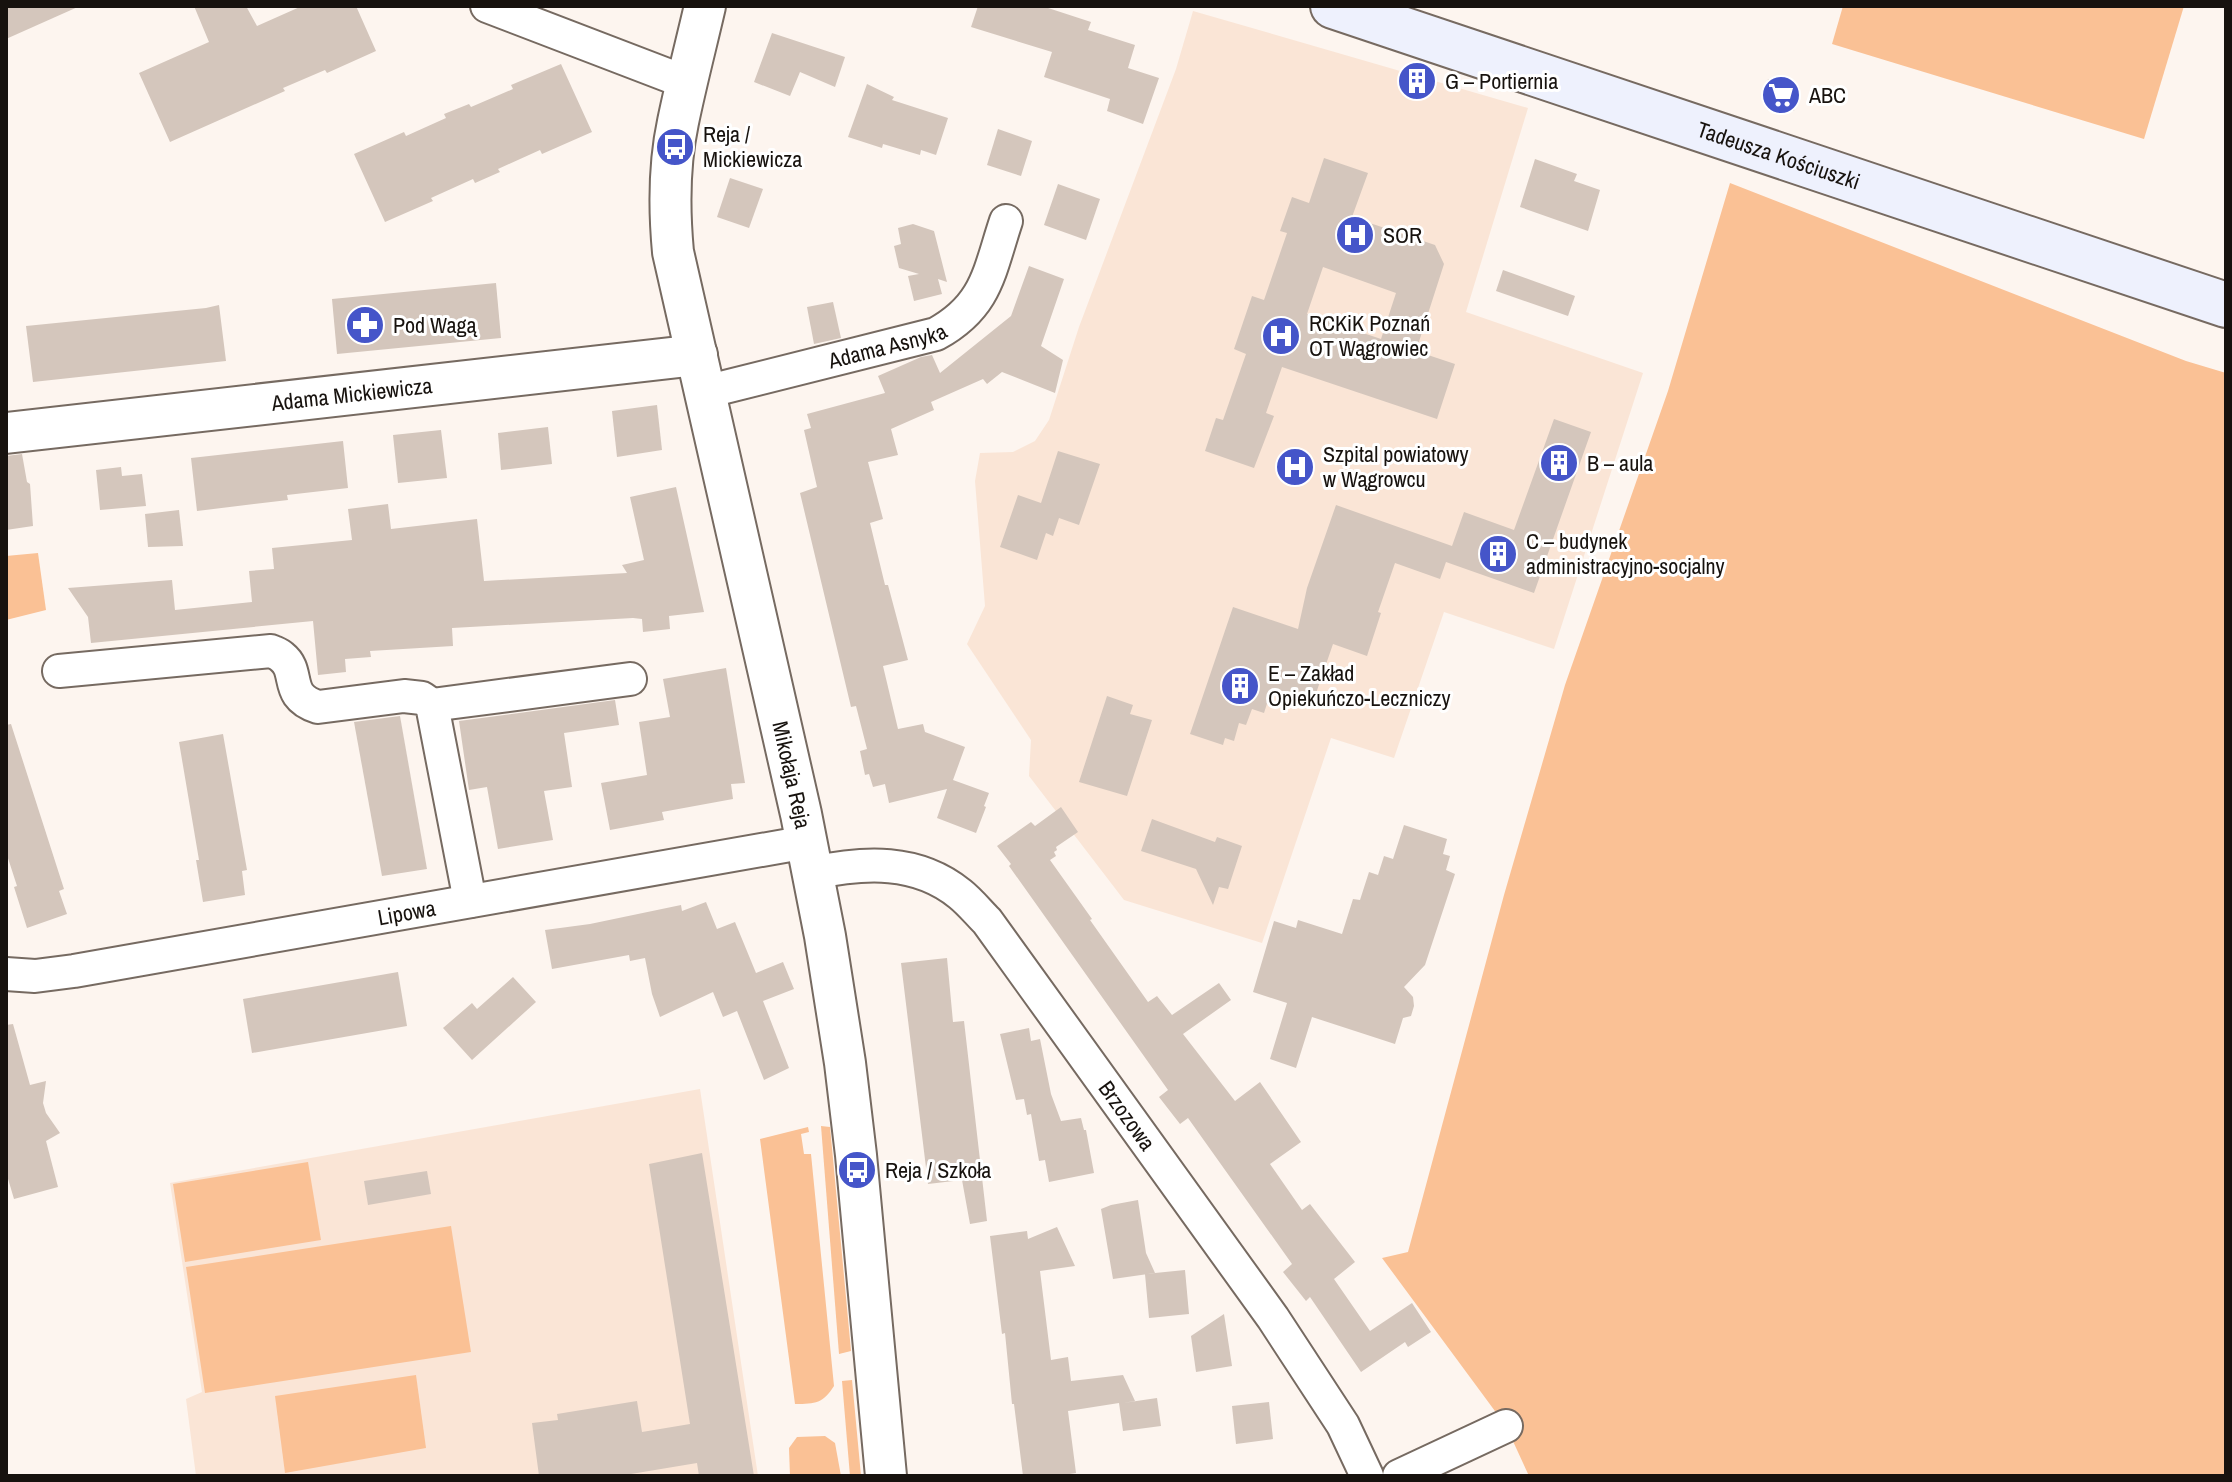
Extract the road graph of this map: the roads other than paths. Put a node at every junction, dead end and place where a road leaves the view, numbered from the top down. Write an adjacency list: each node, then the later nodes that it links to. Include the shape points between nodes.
1 (487, 6): 5 (street)
2 (705, 6): 5 (street, Mikołaja Reja)
3 (723, 6): 5 (street, Mikołaja Reja)
4 (1333, 6): 7 (main road, Tadeusza Kościuszki)
5 (688, 83): 8 (street, Mikołaja Reja, via 678,123 671,219 673,252)
6 (1006, 221): 8 (street, Adama Asnyka, via 973,306 936,334)
7 (2226, 305)
8 (701, 374): 9 (street, Adama Mickiewicza); 13 (street, Mikołaja Reja)
9 (6, 433)
10 (59, 671): 12 (street, via 271,651 288,664 307,704 404,696)
11 (630, 679): 12 (street)
12 (432, 705): 14 (street)
13 (810, 858): 14 (street, Lipowa); 17 (street, Mikołaja Reja, via 848,1094); 18 (street, Brzozowa, via 926,874 960,894 987,921 1273,1318 1343,1425)
14 (470, 901): 15 (street, Lipowa, via 74,971)
15 (6, 974)
16 (1506, 1426): 19 (street)
17 (886, 1476)
18 (1367, 1476)
19 (1399, 1476)

